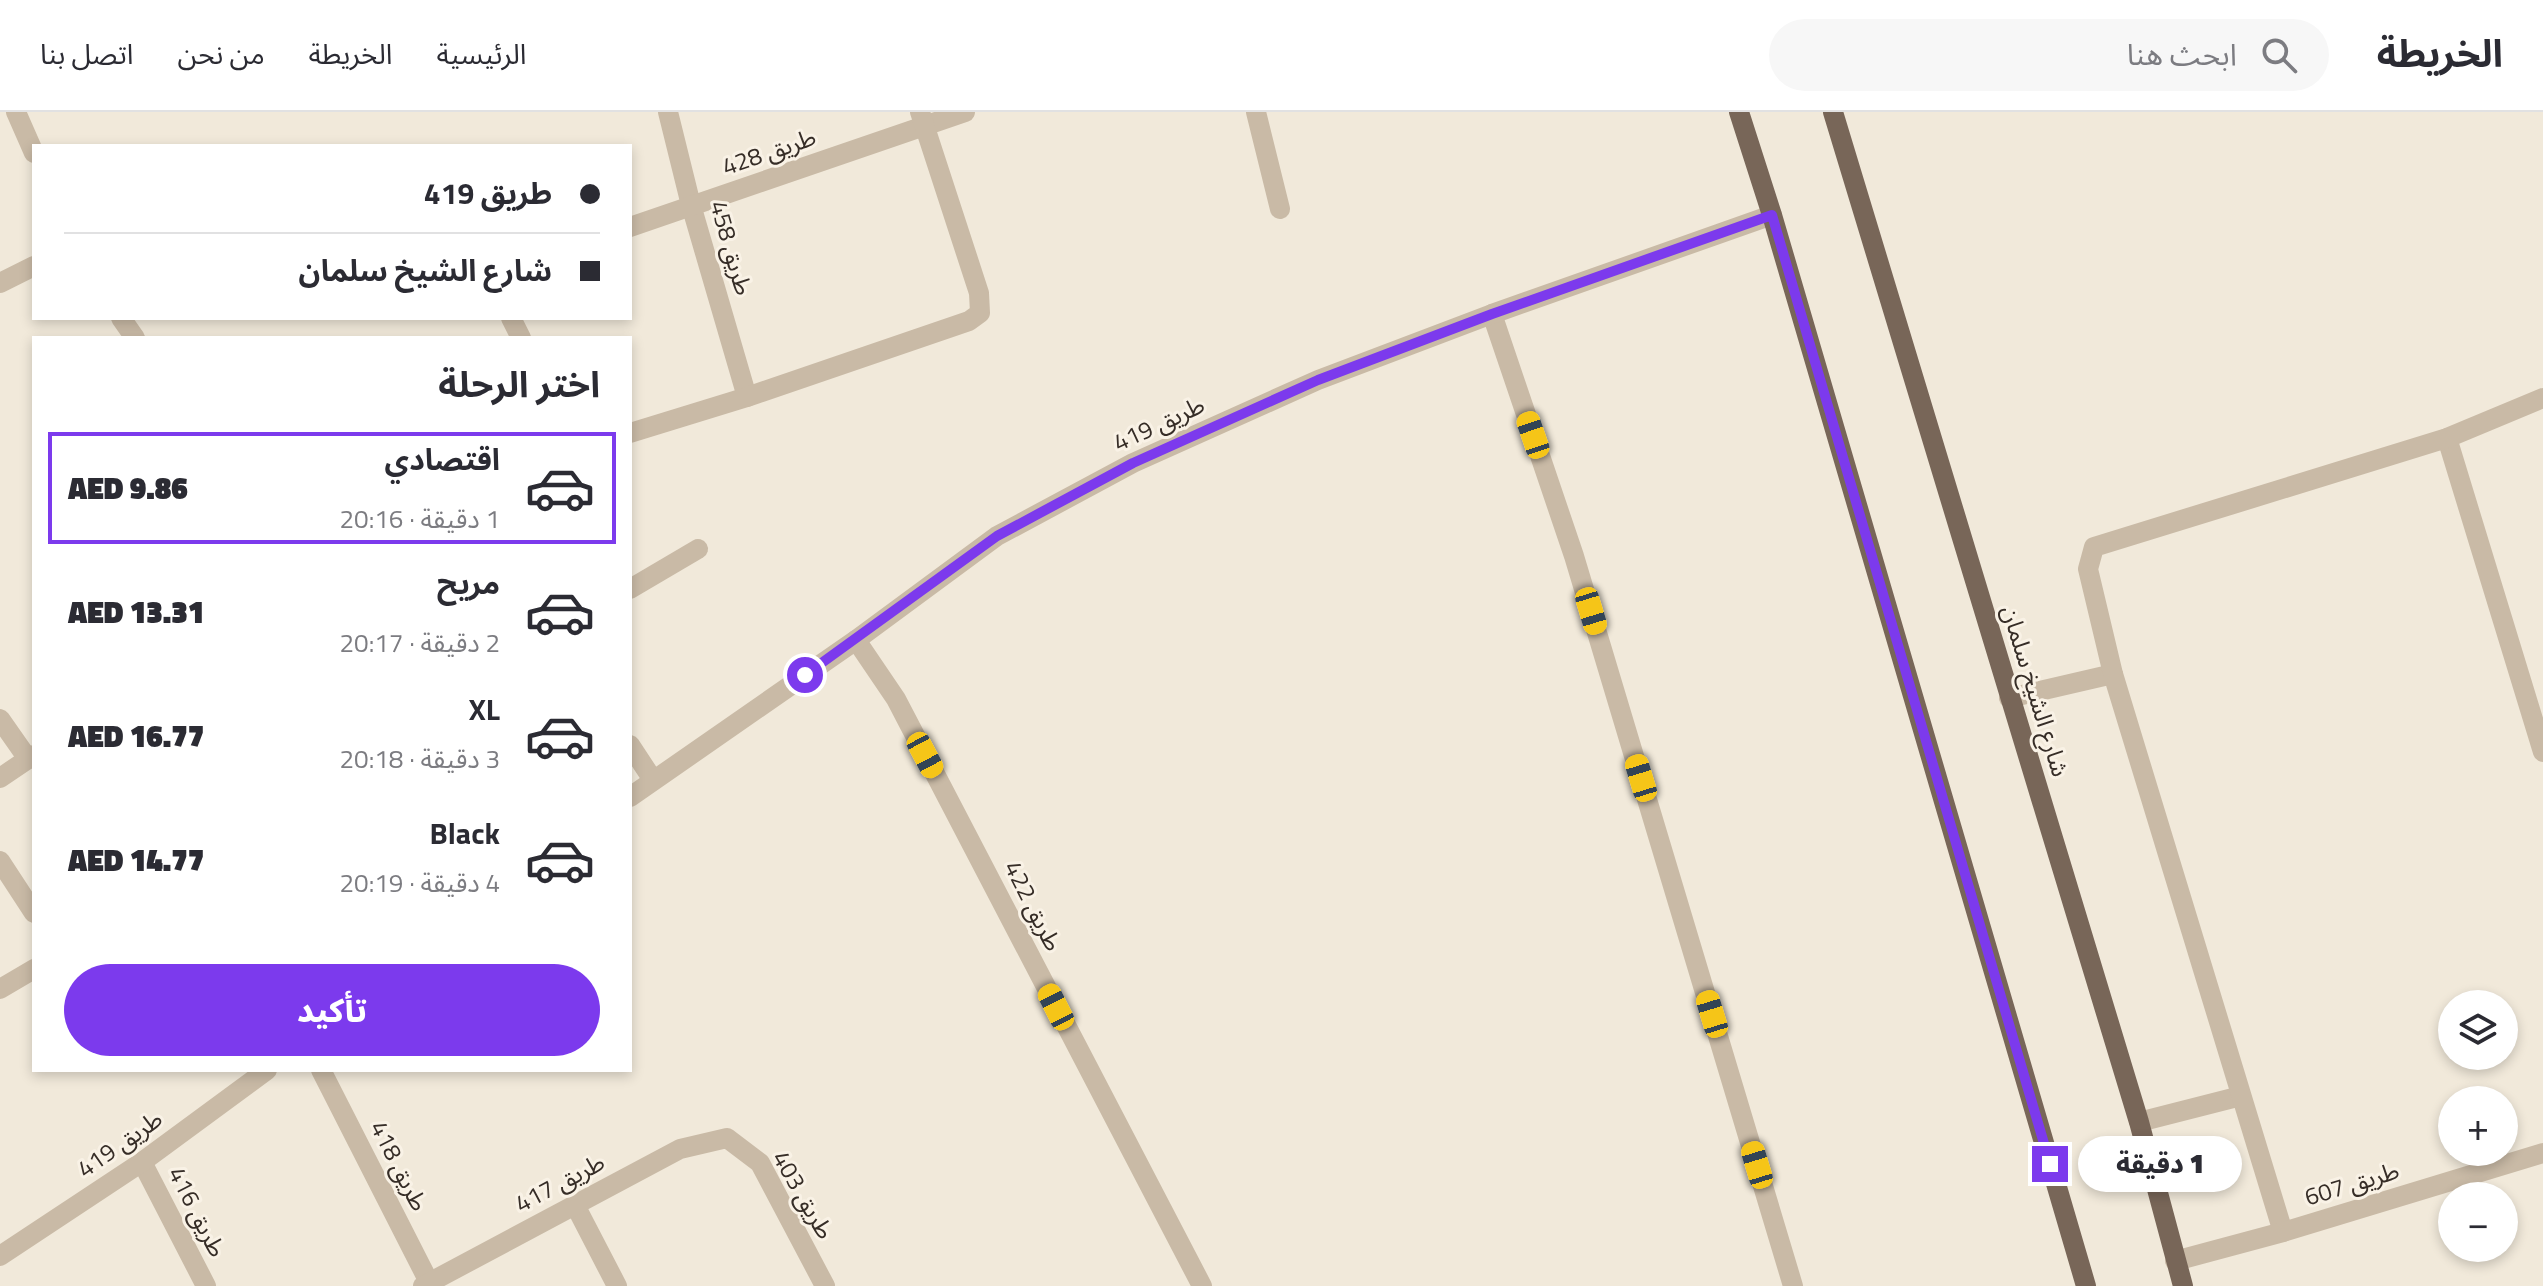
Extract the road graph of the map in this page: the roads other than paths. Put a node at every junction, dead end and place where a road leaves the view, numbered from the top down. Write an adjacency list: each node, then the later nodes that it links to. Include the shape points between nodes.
1 (16, 112): 8 (street)
2 (668, 112): 9 (street, طريق 458)
3 (965, 112): 7 (street, طريق 428)
4 (1256, 112): 10 (street)
5 (1739, 112): 11 (main road)
6 (1833, 112): 24 (main road, شارع الشيخ سلمان)
7 (922, 119): 9 (street, طريق 428); 16 (street, via 979,293 980,313)
8 (32, 148)
9 (691, 205): 12 (street, طريق 428); 16 (street, طريق 458)
10 (1280, 209)
11 (1772, 215): 15 (street, طريق 419); 53 (main road)
12 (632, 226)
13 (32, 267): 14 (street)
14 (0, 283)
15 (1492, 314): 22 (street, طريق 419, via 1318,380 1133,463 997,536); 52 (street, via 1574,556)
16 (747, 397): 18 (street)
17 (2543, 398): 19 (street)
18 (632, 432)
19 (2447, 438): 23 (street, via 2094,547 2088,569); 27 (street)
20 (698, 549): 21 (street)
21 (632, 588)
22 (856, 640): 30 (street, طريق 419); 51 (street, طريق 422, via 896,699)
23 (2113, 674): 24 (street); 38 (street)
24 (2009, 698): 39 (main road, شارع الشيخ سلمان)
25 (0, 719): 28 (street)
26 (632, 748): 30 (street)
27 (2543, 752)
28 (31, 757): 29 (street)
29 (0, 778)
30 (653, 780): 31 (street, طريق 419)
31 (632, 796)
32 (0, 861): 33 (street)
33 (32, 910)
34 (32, 970): 35 (street)
35 (0, 989)
36 (264, 1072): 42 (street, طريق 419)
37 (322, 1072): 47 (street, طريق 418)
38 (2241, 1096): 39 (street); 44 (street)
39 (2139, 1122): 46 (main road, شارع الشيخ سلمان)
40 (727, 1138): 43 (street, طريق 417, via 680,1149); 50 (street, طريق 403, via 760,1163)
41 (2543, 1153): 44 (street, طريق 607)
42 (142, 1162): 45 (street, طريق 419); 48 (street, طريق 416)
43 (575, 1205): 47 (street, طريق 417); 49 (street)
44 (2283, 1232): 46 (street, طريق 607)
45 (0, 1256)
46 (2175, 1261): 54 (main road, شارع الشيخ سلمان)
47 (428, 1285)
48 (206, 1286)
49 (617, 1286)
50 (825, 1286)
51 (1202, 1286)
52 (1793, 1286)
53 (2086, 1286)
54 (2183, 1286)

